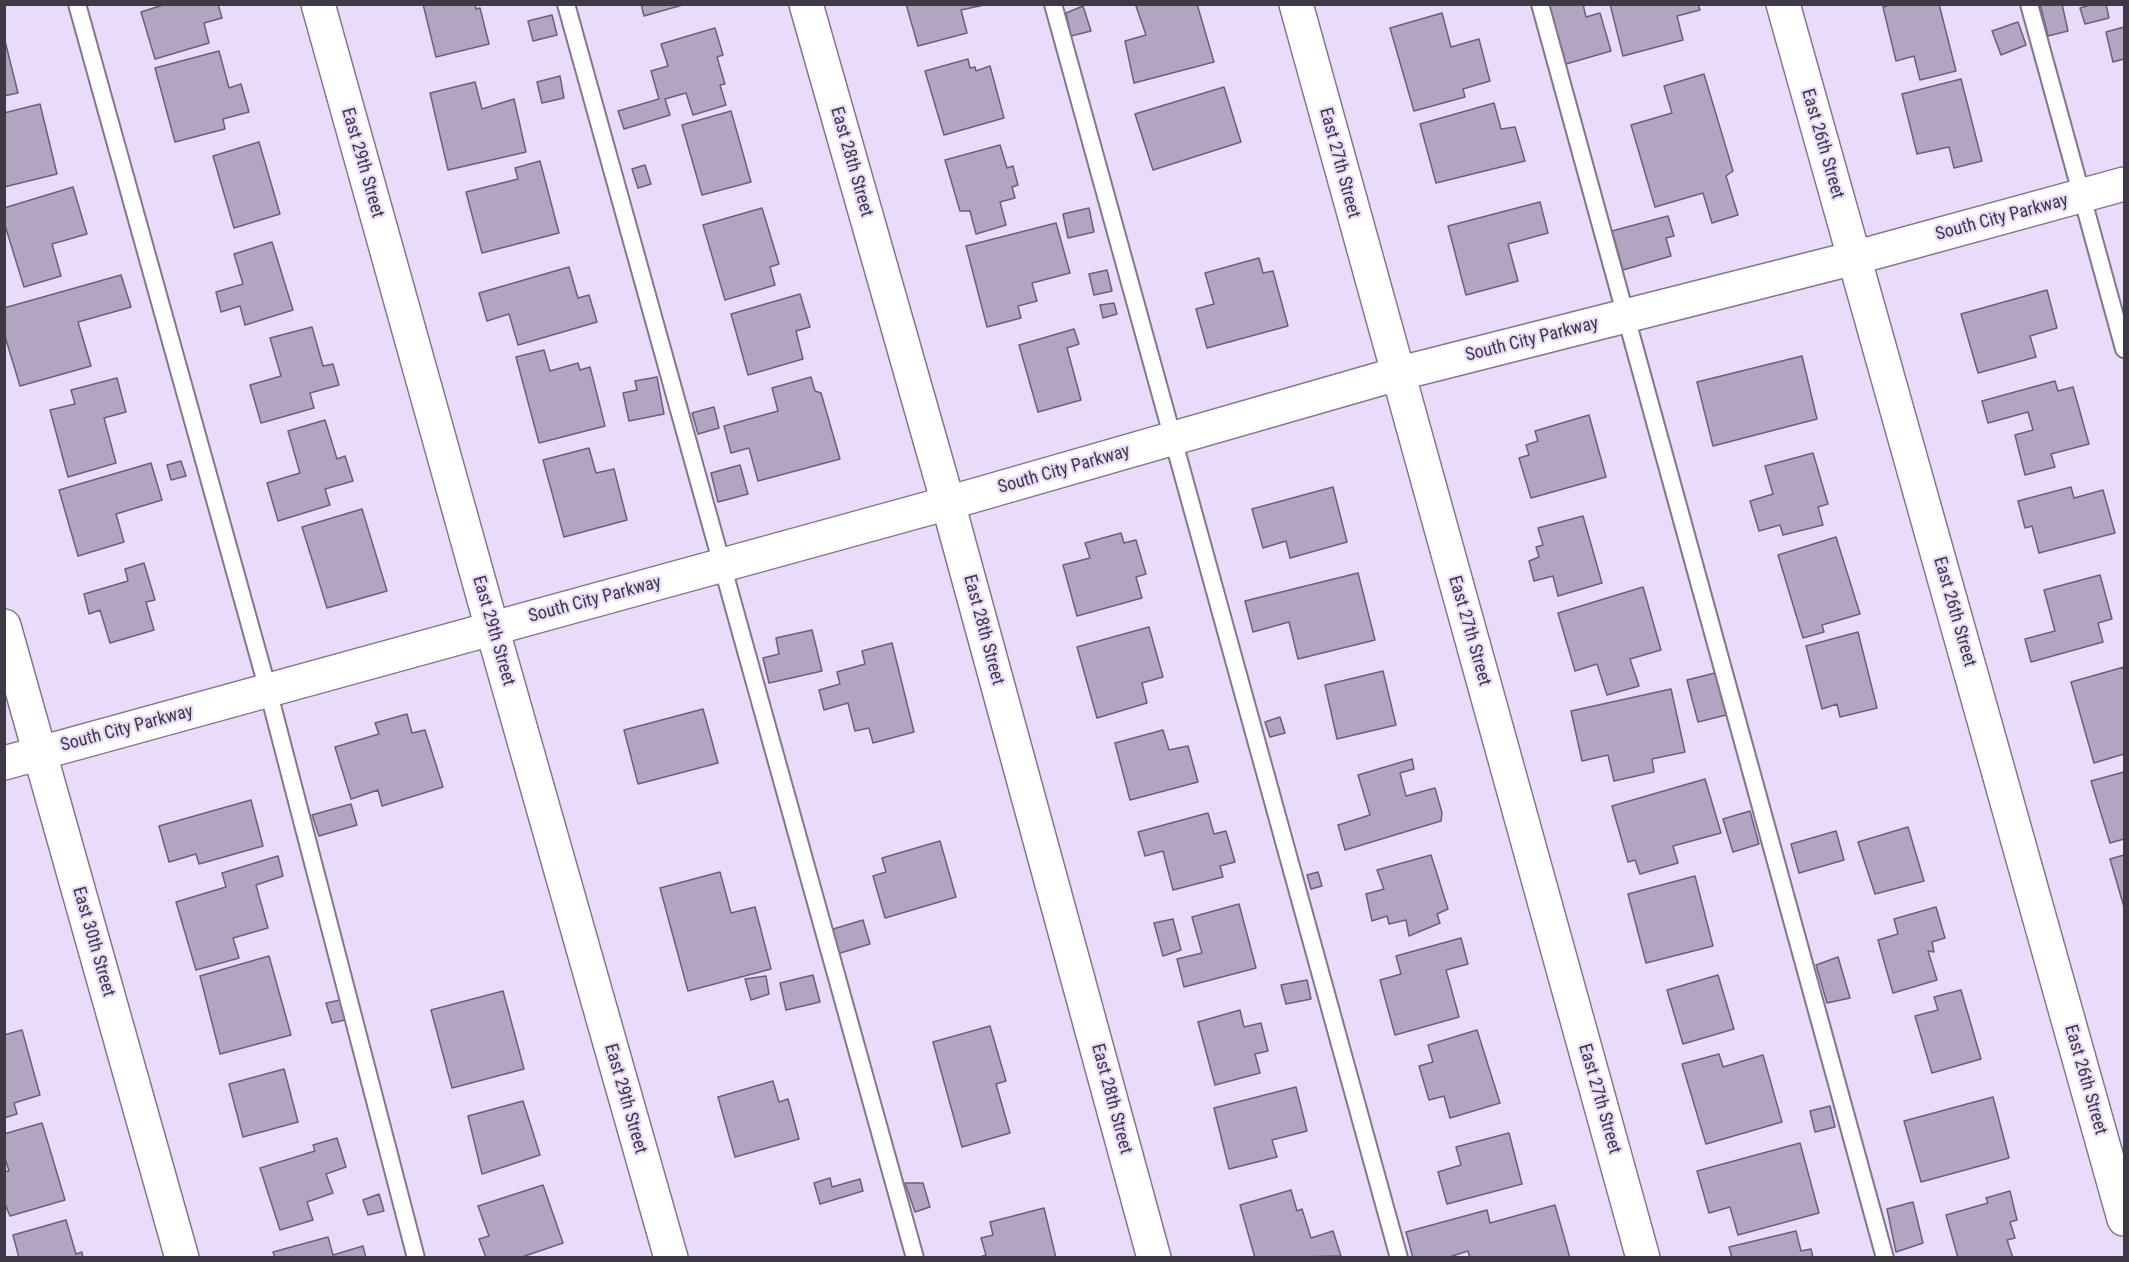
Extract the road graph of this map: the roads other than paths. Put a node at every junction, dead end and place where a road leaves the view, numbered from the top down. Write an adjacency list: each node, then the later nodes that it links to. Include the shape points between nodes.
1 (77, 4): 21 (lane)
2 (318, 4): 20 (street, East 29th Street)
3 (566, 4): 18 (lane)
4 (806, 4): 17 (street, East 28th Street)
5 (1053, 4): 16 (lane)
6 (1296, 4): 15 (street, East 27th Street)
7 (1540, 4): 13 (lane)
8 (1783, 4): 12 (street, East 26th Street)
9 (2029, 4): 11 (lane)
10 (2124, 184): 11 (street, South City Parkway)
11 (2082, 196): 12 (street, South City Parkway); 14 (lane)
12 (1854, 258): 13 (street, South City Parkway); 24 (street, East 26th Street)
13 (1625, 316): 15 (street, South City Parkway); 32 (lane)
14 (2124, 350)
15 (1397, 374): 16 (street, South City Parkway); 31 (street, East 27th Street)
16 (1173, 439): 17 (street, South City Parkway); 30 (lane)
17 (948, 503): 18 (street, South City Parkway); 29 (street, East 28th Street)
18 (722, 566): 20 (street, South City Parkway); 28 (lane)
19 (4, 626): 22 (street, East 30th Street)
20 (492, 628): 21 (street, South City Parkway); 27 (street, East 29th Street)
21 (268, 690): 22 (street, South City Parkway); 26 (lane)
22 (39, 753): 23 (street, South City Parkway); 25 (street, East 30th Street)
23 (4, 763)
24 (2124, 1220)
25 (182, 1257)
26 (416, 1257)
27 (670, 1257)
28 (915, 1257)
29 (1154, 1257)
30 (1399, 1257)
31 (1643, 1257)
32 (1885, 1257)

